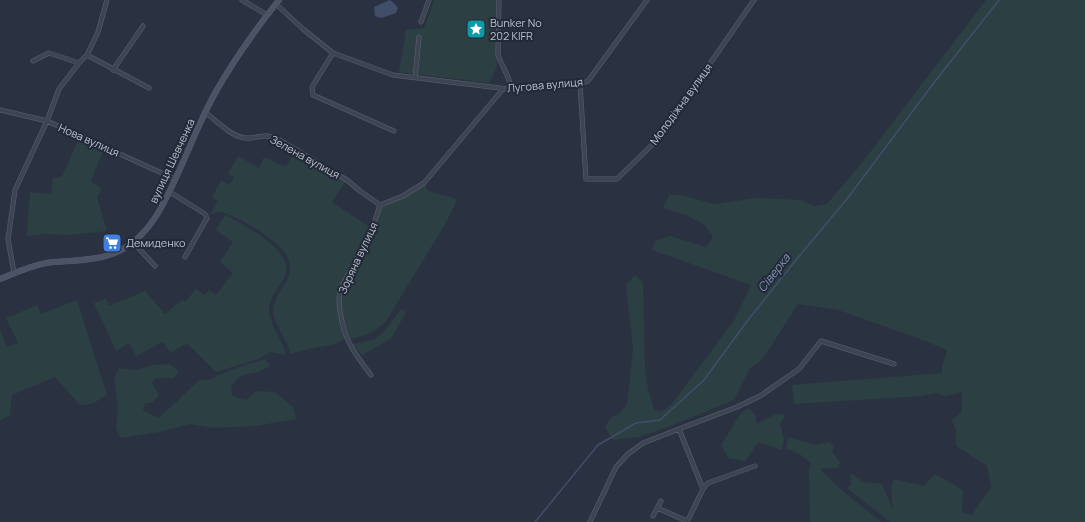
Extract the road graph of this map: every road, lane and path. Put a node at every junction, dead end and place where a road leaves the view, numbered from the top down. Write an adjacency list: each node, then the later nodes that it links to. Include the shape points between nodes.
1 (107, 0): 13 (street, via 98,32)
2 (242, 0): 8 (street)
3 (429, 0): 9 (street)
4 (499, 0): 21 (street, via 498,55)
5 (648, 0): 18 (street, Лугова вулиця, via 588,81)
6 (754, 0): 18 (street, Молодіжна вулиця, via 657,140 617,179 586,179)
7 (277, 2): 8 (street, вулиця Шевченка); 12 (street, Лугова вулиця, via 302,29)
8 (267, 15): 23 (street, вулиця Шевченка, via 238,55)
9 (421, 22)
10 (143, 26): 16 (street)
11 (420, 37): 17 (street)
12 (333, 53): 17 (street, Лугова вулиця, via 393,75); 25 (street, via 312,87 313,95)
13 (87, 55): 15 (street); 16 (street)
14 (33, 61): 15 (street, via 49,53)
15 (79, 63): 24 (street, via 59,89)
16 (113, 70): 19 (street)
17 (415, 78): 20 (street, Лугова вулиця)
18 (580, 84): 21 (street, Лугова вулиця)
19 (149, 88)
20 (503, 89): 21 (street, Лугова вулиця); 28 (street, via 424,183 403,196)
21 (511, 89)
22 (0, 110): 24 (street, Нова вулиця)
23 (205, 112): 26 (street, вулиця Шевченка); 28 (street, Зелена вулиця, via 237,136 256,138 267,135 276,138 347,180)
24 (47, 121): 26 (street, Нова вулиця); 32 (street, via 15,190 8,239)
25 (394, 131)
26 (175, 179): 27 (street, вулиця Шевченка)
27 (170, 192): 29 (street, вулиця Шевченка, via 158,215); 30 (street, via 205,214 206,218)
28 (380, 205): 35 (street, Зоряна вулиця, via 371,233 339,293 342,325 346,337)
29 (133, 242): 31 (street); 32 (street, вулиця Шевченка, via 124,249 102,257 45,264)
30 (185, 257)
31 (155, 266)
32 (14, 273): 33 (street, вулиця Шевченка)
33 (0, 279)
34 (894, 364): 36 (street, via 821,341 799,369 760,396)
35 (371, 375)
36 (679, 429): 38 (street); 42 (street, via 643,443 628,454 616,467)
37 (755, 466): 38 (street, via 708,483)
38 (703, 489): 43 (street)
39 (661, 501): 40 (street)
40 (657, 508): 41 (street); 43 (street)
41 (653, 516)
42 (590, 522)
43 (687, 522)

